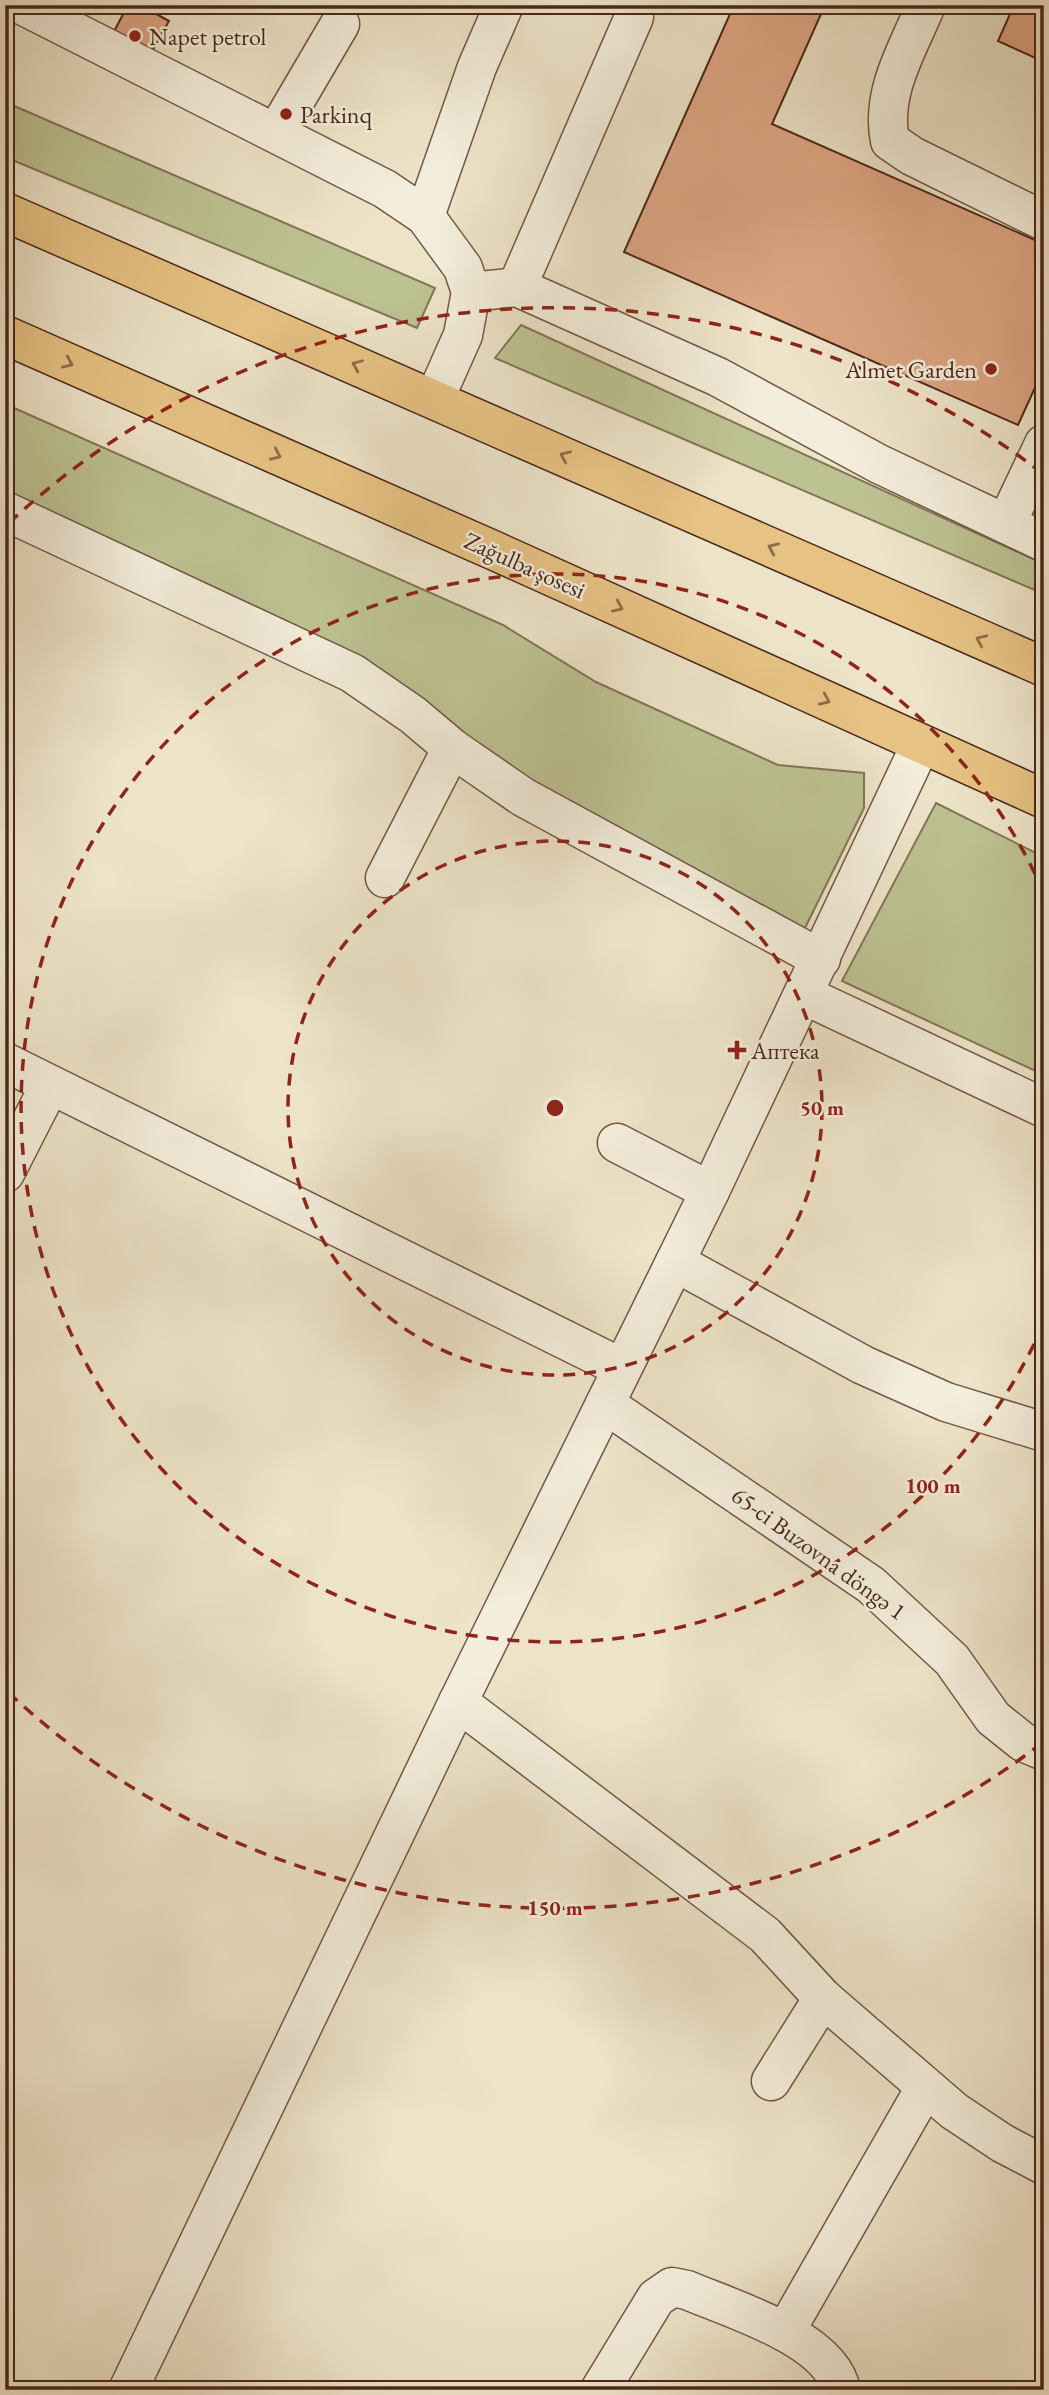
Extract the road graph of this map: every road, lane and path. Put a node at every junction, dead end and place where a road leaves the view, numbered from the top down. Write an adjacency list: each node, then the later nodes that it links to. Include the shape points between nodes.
1 (22, 5): 6 (street)
2 (504, 5): 8 (street, via 477,67)
3 (926, 5): 9 (street, via 888,94 886,121 891,141 912,156)
4 (634, 17): 10 (street)
5 (340, 24): 6 (street)
6 (276, 133): 8 (street, via 385,189)
7 (5, 212): 13 (highway, one-way to 7)
8 (425, 216): 11 (street, via 463,268)
9 (1044, 221)
10 (517, 287): 11 (street); 16 (street, via 718,377 879,464)
11 (471, 292): 13 (street, via 463,335)
12 (5, 335): 19 (highway, Zağulba şosesi, one-way to 19)
13 (435, 398): 18 (highway, one-way to 13)
14 (1044, 444): 16 (street)
15 (5, 511): 20 (street, via 352,673)
16 (1006, 524): 17 (street)
17 (1044, 542)
18 (1044, 667)
19 (921, 744): 21 (highway, Zağulba şosesi); 23 (street)
20 (452, 748): 22 (street); 23 (street, via 523,797)
21 (1044, 799)
22 (385, 878)
23 (821, 960): 24 (street)
24 (804, 995): 27 (street); 30 (street)
25 (5, 1062): 26 (street)
26 (50, 1085): 29 (street); 32 (street)
27 (1044, 1108)
28 (617, 1143): 30 (street)
29 (5, 1173)
30 (710, 1191): 31 (street)
31 (675, 1262): 32 (street); 34 (street, via 863,1365 946,1402)
32 (622, 1368): 33 (street)
33 (605, 1404): 35 (street); 36 (street, 65-ci Buzovna döngə 1, via 871,1585 952,1660 993,1718 1023,1742)
34 (1044, 1432)
35 (458, 1702): 37 (street, via 765,1935); 42 (street)
36 (1044, 1751)
37 (823, 1998): 38 (street); 39 (street)
38 (771, 2081)
39 (925, 2088): 40 (street, via 1002,2143); 41 (street)
40 (1044, 2165)
41 (785, 2332): 43 (street, via 671,2287 656,2298); 44 (street, via 836,2372)
42 (128, 2390)
43 (600, 2390)
44 (841, 2390)

